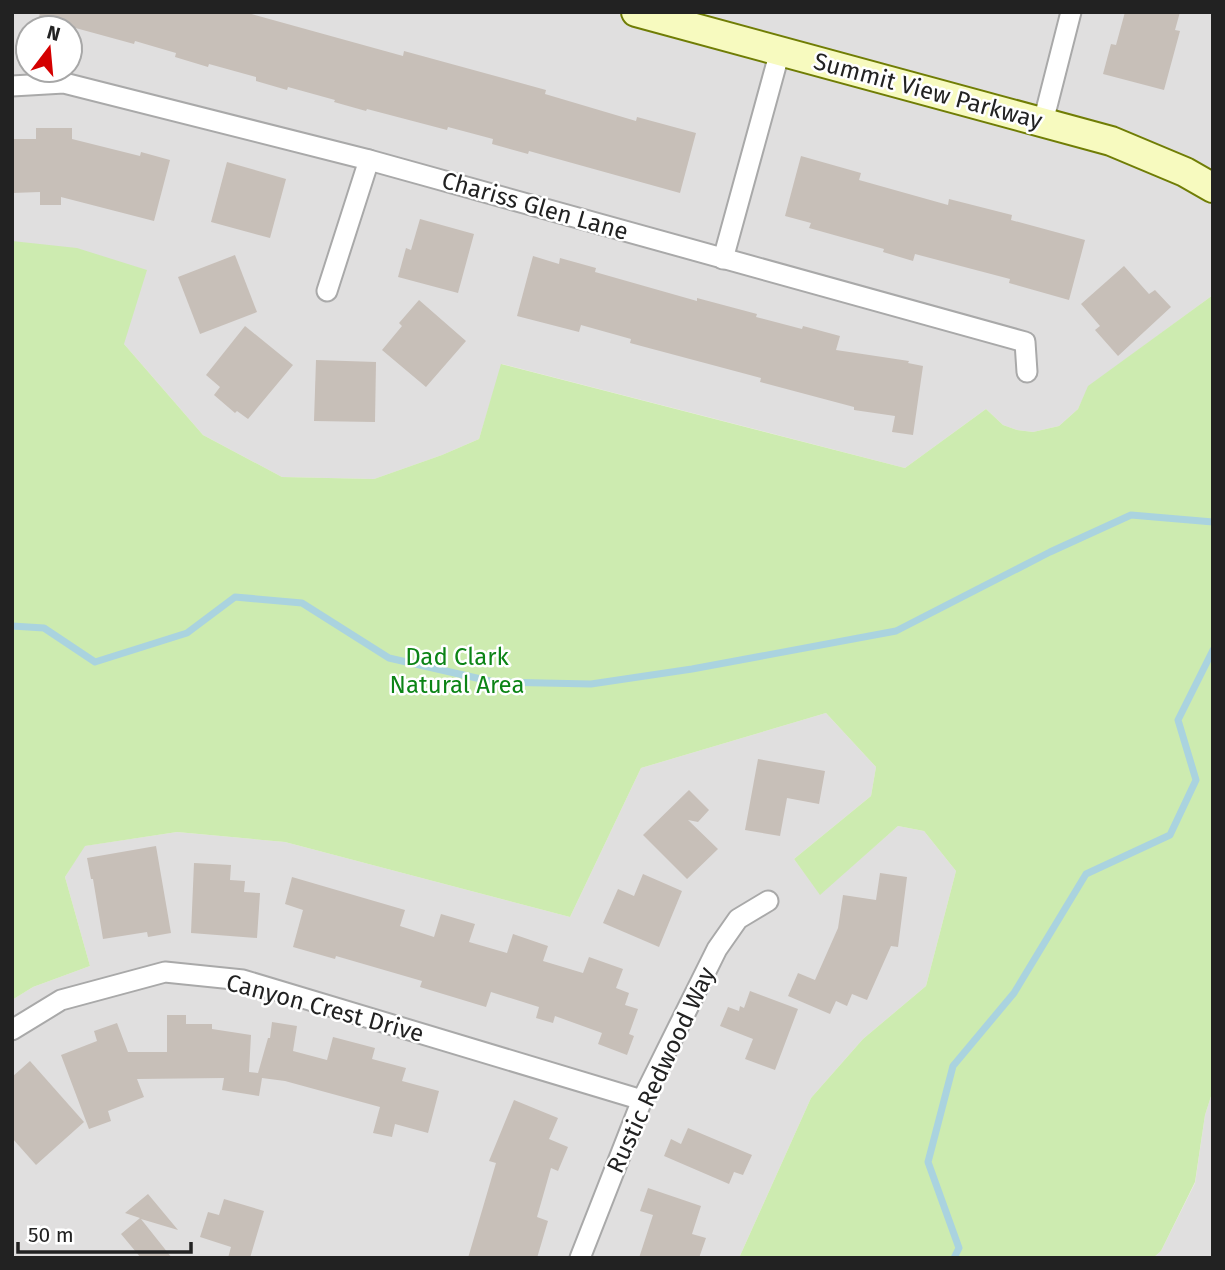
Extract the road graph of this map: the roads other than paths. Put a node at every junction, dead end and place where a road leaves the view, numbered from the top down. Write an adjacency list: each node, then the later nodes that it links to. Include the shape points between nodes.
1 (636, 12): 3 (street, Summit View Parkway)
2 (1071, 12): 5 (street)
3 (780, 51): 5 (street, Summit View Parkway); 8 (street)
4 (12, 86): 6 (street, Chariss Glen Lane, via 64,83)
5 (1043, 122): 7 (street, Summit View Parkway, via 1111,141)
6 (369, 160): 8 (street, Chariss Glen Lane); 9 (street)
7 (1213, 188)
8 (723, 260): 10 (street, Chariss Glen Lane, via 1025,342)
9 (327, 291)
10 (1027, 372)
11 (768, 901): 13 (street, Rustic Redwood Way, via 738,919 717,949)
12 (12, 1030): 13 (street, Canyon Crest Drive, via 61,1000 165,972 243,981)
13 (642, 1100): 14 (street, Rustic Redwood Way)
14 (580, 1258)

